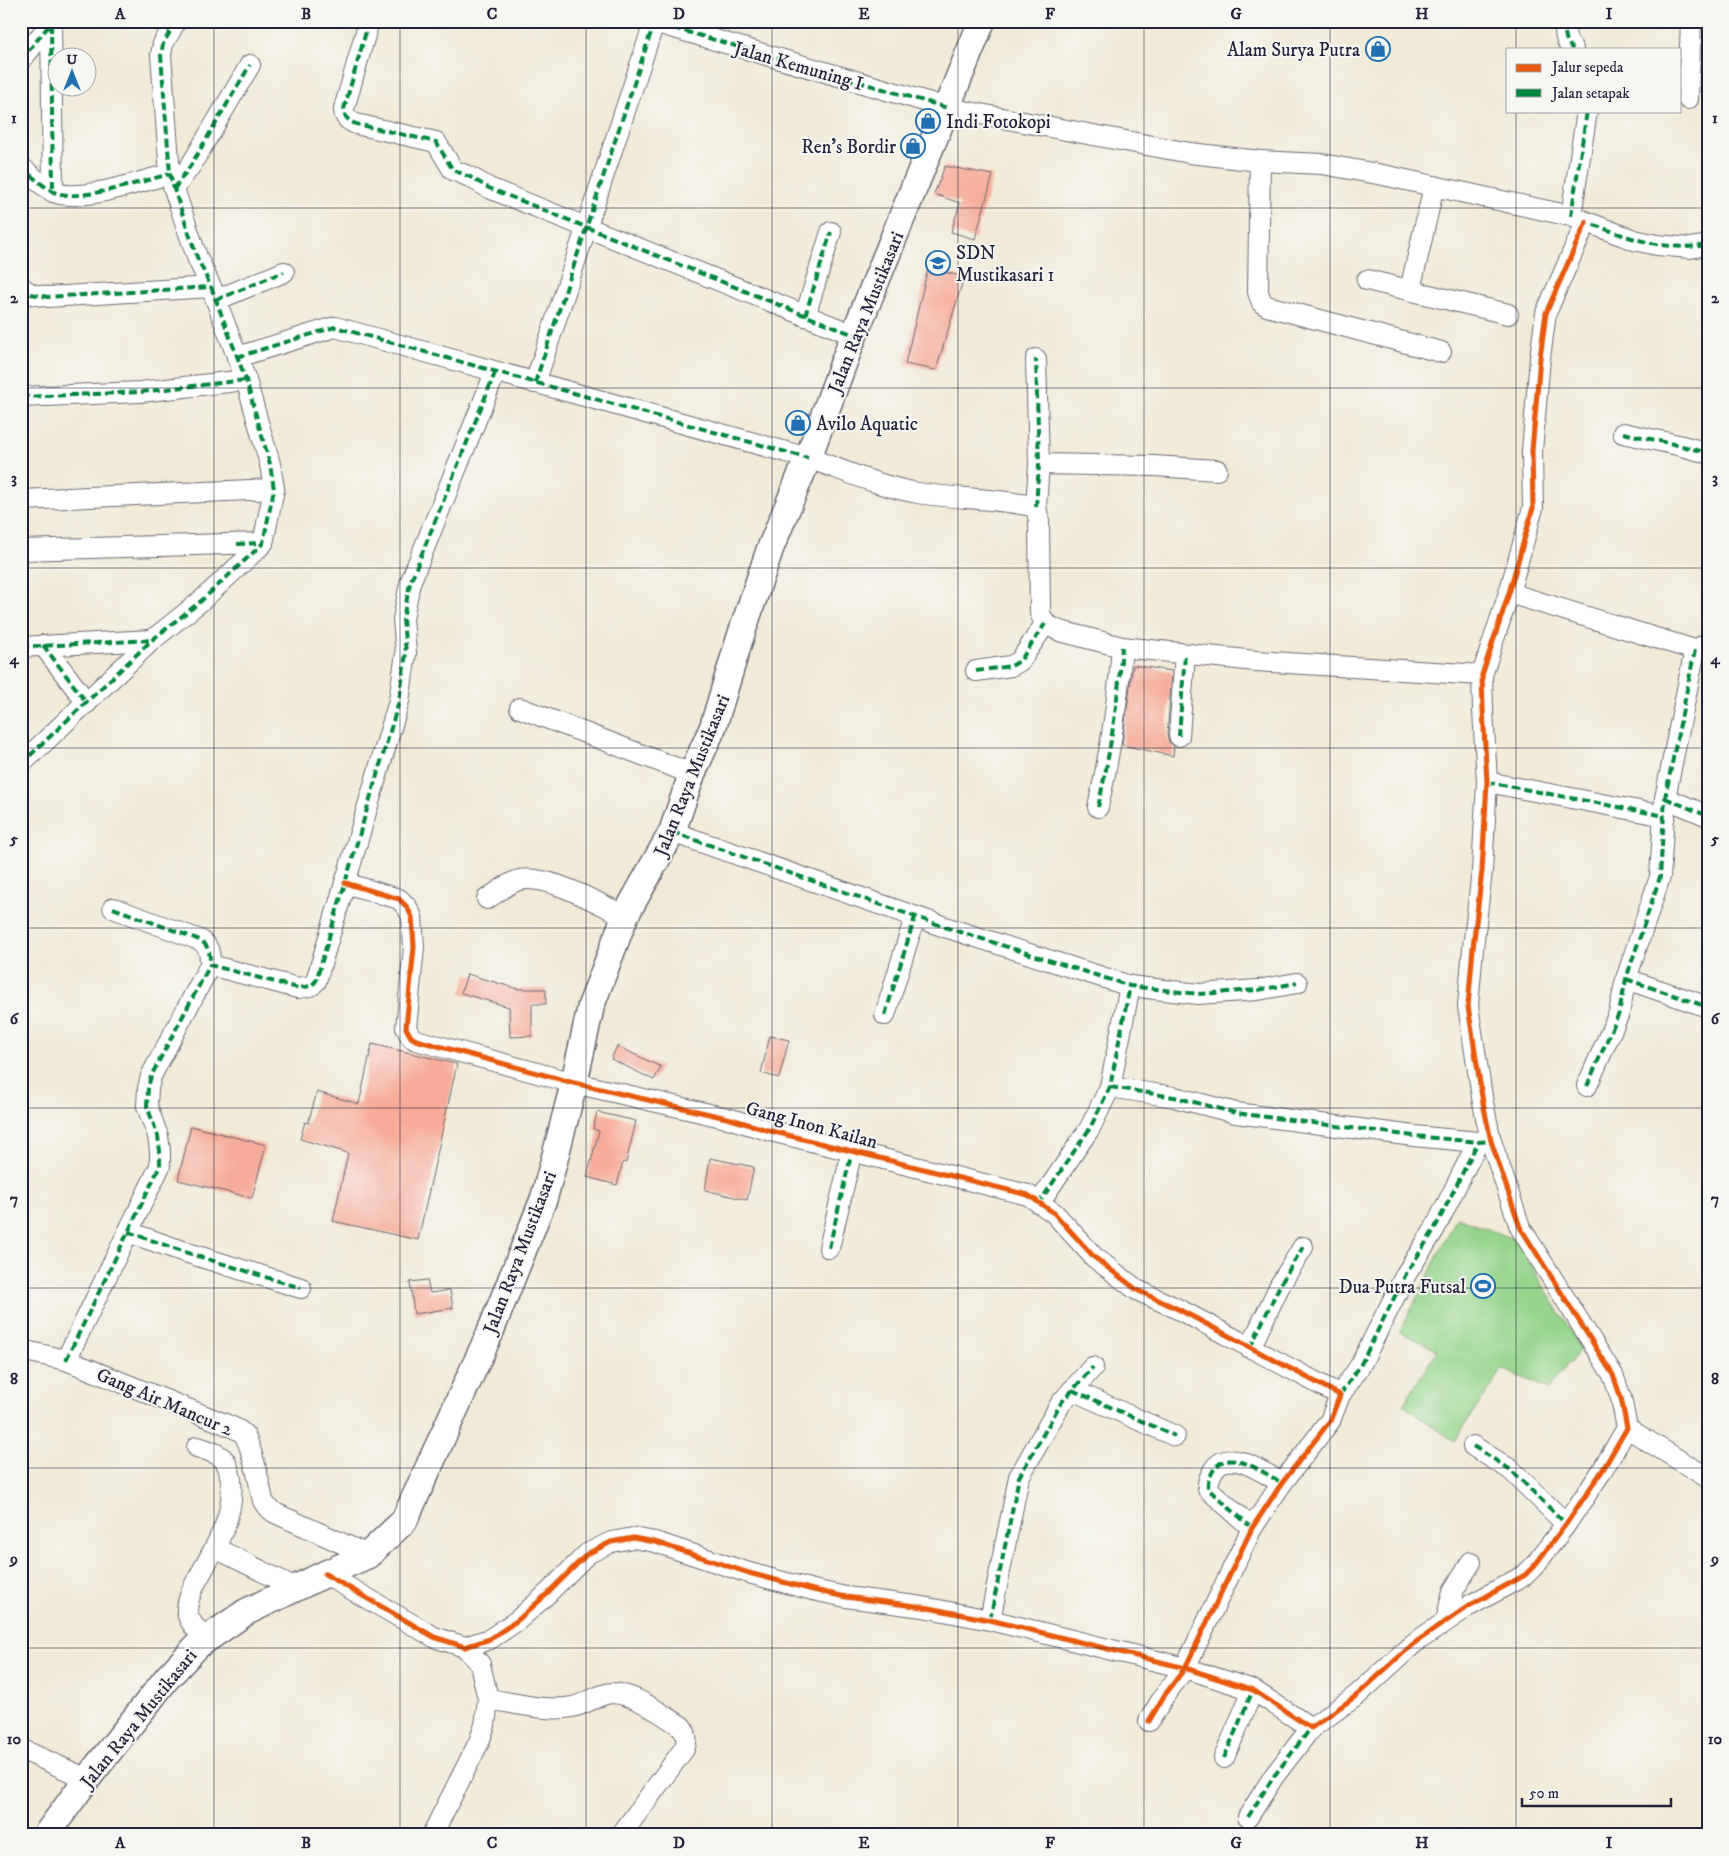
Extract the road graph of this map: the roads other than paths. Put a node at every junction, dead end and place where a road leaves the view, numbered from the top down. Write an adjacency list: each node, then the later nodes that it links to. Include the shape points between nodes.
1 (176, 21): 16 (street, via 163,44 162,54)
2 (368, 21): 20 (street, via 344,109 349,121 436,142 453,170 489,188)
3 (982, 21): 12 (main road, Jalan Raya Mustikasari)
4 (1565, 21): 8 (street, via 1565,37)
5 (1691, 21): 11 (street)
6 (652, 22): 12 (street, Jalan Kemuning I); 20 (street)
7 (52, 23): 9 (street); 18 (street)
8 (1572, 48)
9 (21, 60)
10 (250, 65): 16 (street, via 192,165)
11 (1688, 99)
12 (948, 108): 14 (street, Jalan Kemuning I, via 1190,153); 30 (main road, Jalan Raya Mustikasari)
13 (1588, 112): 19 (street)
14 (1260, 161): 17 (street, Jalan Kemuning I, via 1322,164); 31 (street, via 1258,292 1262,303)
15 (21, 167): 18 (street)
16 (172, 182): 18 (street, via 86,196); 27 (street, via 197,256)
17 (1434, 186): 19 (street, Jalan Kemuning I); 26 (street)
18 (53, 192)
19 (1578, 219): 22 (street, Jalan Kemuning I, via 1657,245 1690,248); 48 (street, via 1546,312 1532,451 1533,508)
20 (586, 226): 29 (street); 36 (street)
21 (831, 232): 29 (street)
22 (1708, 245)
23 (284, 272): 27 (street)
24 (1367, 280): 26 (street)
25 (21, 287): 27 (street, via 31,294 48,297)
26 (1410, 290): 28 (street)
27 (214, 294): 32 (street)
28 (1508, 314)
29 (805, 316): 30 (street)
30 (854, 335): 40 (main road, Jalan Raya Mustikasari)
31 (1441, 352)
32 (237, 357): 34 (street, via 334,327); 35 (street)
33 (1036, 359): 41 (street)
34 (495, 373): 36 (street); 68 (street, via 410,583 404,619 406,653 399,701)
35 (246, 380): 37 (street, via 140,392); 43 (street)
36 (535, 383): 40 (street)
37 (21, 397)
38 (1623, 433): 39 (street)
39 (1708, 453)
40 (808, 458): 45 (street, via 914,492); 62 (main road, Jalan Raya Mustikasari, via 770,549 713,727)
41 (1039, 464): 42 (street); 45 (street)
42 (1218, 470)
43 (274, 489): 44 (street); 46 (street)
44 (21, 500)
45 (1036, 507): 49 (street, via 1040,613)
46 (263, 543): 47 (street); 50 (street, via 201,601)
47 (21, 550)
48 (1509, 593): 52 (street); 57 (street)
49 (1045, 624): 54 (street); 56 (street, via 1020,661 1011,666)
50 (152, 640): 51 (street); 58 (street)
51 (43, 645): 53 (street); 58 (street)
52 (1701, 646): 65 (street)
53 (21, 647)
54 (1122, 647): 55 (street); 64 (street, via 1110,752)
55 (1184, 654): 57 (street, via 1357,669); 60 (street)
56 (976, 671)
57 (1482, 675): 63 (street)
58 (87, 703): 61 (street)
59 (520, 708): 62 (street)
60 (1179, 736)
61 (21, 764)
62 (692, 774): 67 (main road, Jalan Raya Mustikasari)
63 (1488, 782): 65 (street); 82 (street, via 1468,1006)
64 (1098, 807)
65 (1664, 807): 66 (street); 74 (street, via 1660,877)
66 (1708, 816)
67 (672, 832): 71 (main road, Jalan Raya Mustikasari); 72 (street)
68 (345, 883): 73 (street, via 316,981 311,986 298,988); 79 (street, Gang Inon Kailan, via 399,899 412,916 414,946 406,1028 411,1038)
69 (486, 899): 71 (street, via 516,881 532,878 552,882)
70 (113, 908): 73 (street, via 200,940 208,946)
71 (625, 916): 79 (main road, Jalan Raya Mustikasari, via 591,1006)
72 (915, 917): 76 (street); 78 (street)
73 (210, 965): 85 (street, via 151,1076 147,1106 158,1136 160,1166)
74 (1626, 979): 77 (street); 81 (street, via 1619,1013)
75 (1297, 983): 76 (street, via 1258,990 1198,994)
76 (1130, 986): 80 (street)
77 (1708, 1007)
78 (885, 1015)
79 (574, 1083): 83 (street, Gang Inon Kailan, via 731,1118); 104 (main road, Jalan Raya Mustikasari, via 544,1198 489,1335 404,1521)
80 (1110, 1086): 82 (street, via 1174,1097 1236,1113 1334,1127); 84 (street, via 1090,1128)
81 (1587, 1086)
82 (1484, 1141): 94 (street, via 1406,1274 1360,1366); 95 (street, via 1520,1227 1613,1375)
83 (852, 1151): 84 (street, Gang Inon Kailan, via 1028,1195); 87 (street)
84 (1039, 1203): 89 (street, Gang Inon Kailan, via 1054,1213 1094,1257 1137,1290)
85 (128, 1232): 88 (street); 91 (street)
86 (1303, 1247): 89 (street, via 1280,1285)
87 (829, 1248)
88 (301, 1288)
89 (1250, 1348): 94 (street, Gang Inon Kailan)
90 (21, 1350): 91 (street, Gang Air Mancur 2)
91 (66, 1360): 104 (street, Gang Air Mancur 2, via 240,1431 248,1446 267,1507)
92 (1093, 1367): 93 (street)
93 (1072, 1390): 96 (street); 108 (street, via 1061,1403 1019,1477)
94 (1340, 1395): 100 (street, via 1330,1421)
95 (1627, 1428): 99 (street); 101 (street)
96 (1175, 1436)
97 (1473, 1446): 101 (street, via 1511,1470)
98 (197, 1447): 103 (street, via 223,1457 230,1467 229,1519)
99 (1708, 1478)
100 (1282, 1483): 102 (street); 102 (street, via 1240,1460 1223,1461 1216,1466 1208,1489)
101 (1566, 1524): 109 (street, via 1544,1555 1525,1574)
102 (1252, 1528): 112 (street)
103 (214, 1548): 107 (street); 110 (street, via 192,1591 187,1612 194,1627)
104 (368, 1555): 106 (main road, Jalan Raya Mustikasari)
105 (1471, 1562): 109 (street, via 1453,1591)
106 (325, 1574): 107 (main road, Jalan Raya Mustikasari); 111 (street, via 434,1637)
107 (296, 1588): 110 (main road, Jalan Raya Mustikasari, via 246,1612)
108 (990, 1620): 111 (street, via 813,1590 633,1538 611,1542 587,1554 518,1620 490,1640); 112 (street)
109 (1446, 1621): 116 (street, via 1413,1644 1356,1696)
110 (206, 1640): 119 (main road, Jalan Raya Mustikasari, via 167,1678)
111 (465, 1647): 114 (street, via 480,1664)
112 (1184, 1668): 113 (street); 115 (street)
113 (1253, 1690): 116 (street); 118 (street)
114 (488, 1699): 122 (street, via 479,1742); 123 (street, via 558,1709 610,1693 638,1701 681,1726 687,1737 684,1748)
115 (1149, 1722)
116 (1312, 1728): 120 (street, via 1274,1776)
117 (21, 1750): 119 (street)
118 (1224, 1758)
119 (87, 1779): 121 (main road, Jalan Raya Mustikasari)
120 (1248, 1817)
121 (46, 1835)
122 (432, 1835)
123 (621, 1835)

